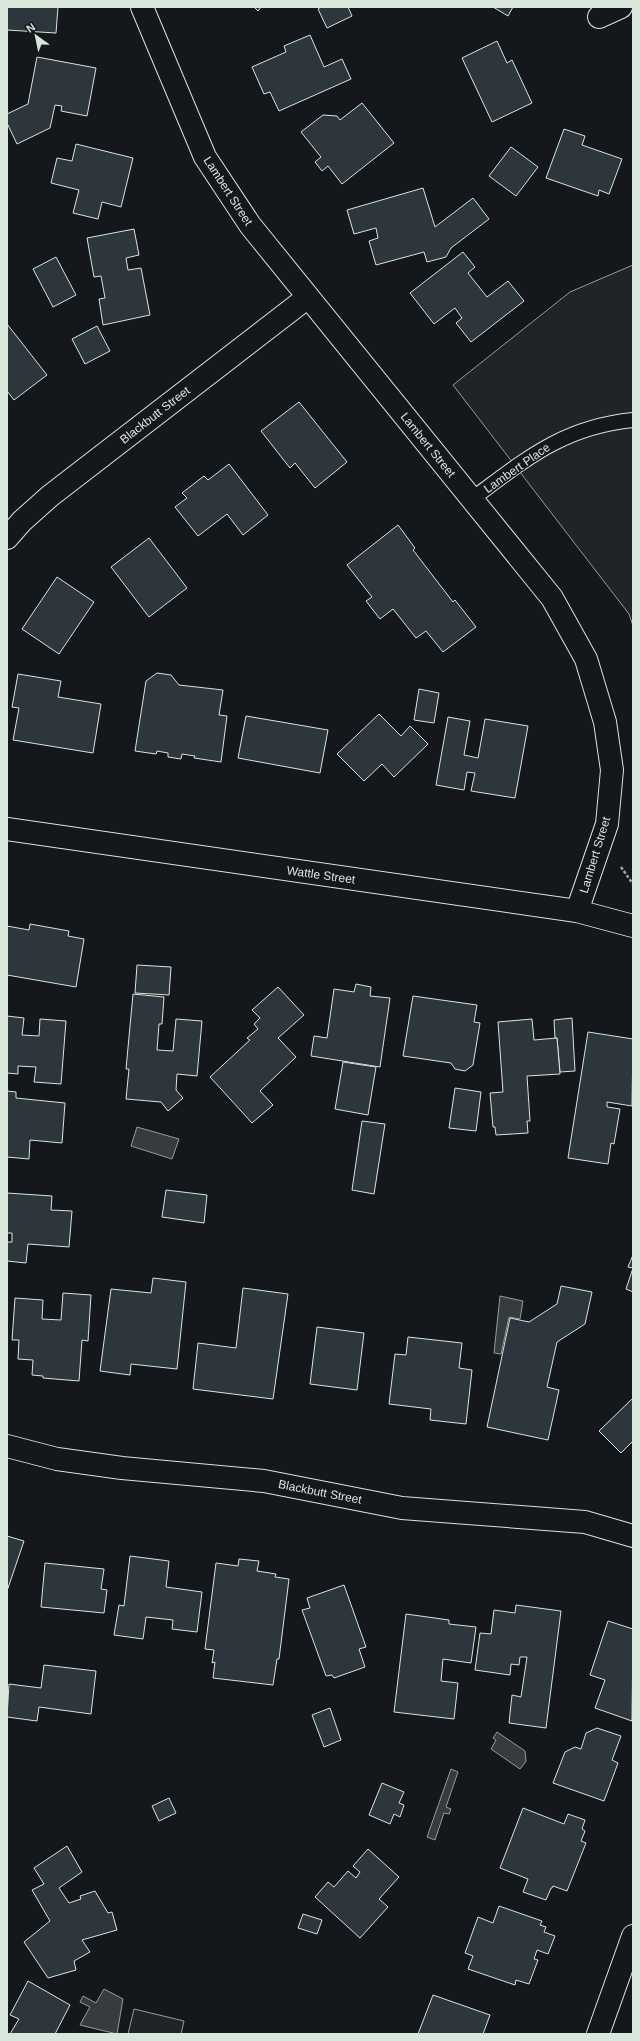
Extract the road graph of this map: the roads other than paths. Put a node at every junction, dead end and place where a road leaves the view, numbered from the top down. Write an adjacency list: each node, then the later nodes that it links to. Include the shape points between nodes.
1 (142, 7): 4 (street, Lambert Street, via 205,157 250,225)
2 (621, 7): 3 (street)
3 (599, 17)
4 (308, 297): 6 (street, Lambert Street); 7 (street, Blackbutt Street, via 50,496)
5 (633, 420): 6 (lane, Lambert Place, via 607,423 560,438 516,465)
6 (472, 499): 9 (street, Lambert Street, via 552,598 586,659 605,722 612,770 607,824)
7 (7, 538)
8 (7, 829): 9 (street, Wattle Street)
9 (576, 911): 10 (street, Wattle Street)
10 (633, 926)
11 (7, 1446): 12 (street, Blackbutt Street, via 57,1458 122,1468 264,1481 402,1508 585,1522)
12 (633, 1536)
13 (633, 1936): 14 (street)
14 (598, 2034)

